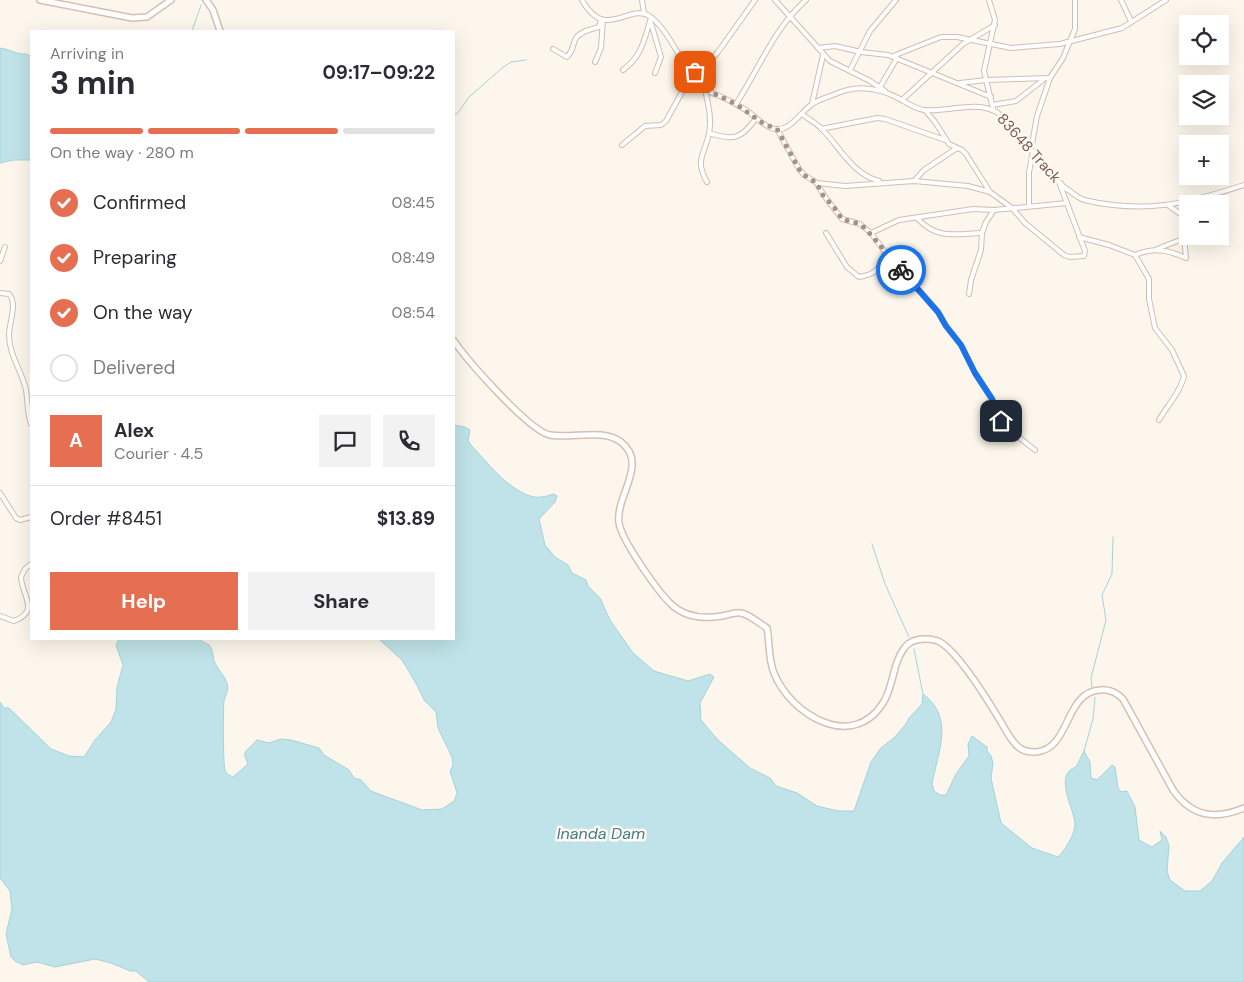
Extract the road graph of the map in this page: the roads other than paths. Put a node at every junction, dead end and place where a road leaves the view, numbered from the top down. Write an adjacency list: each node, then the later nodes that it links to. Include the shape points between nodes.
1 (40, 0): 2 (street, via 132,18 147,17)
2 (172, 0)
3 (206, 0): 20 (street)
4 (582, 0): 17 (street)
5 (642, 0): 14 (street)
6 (755, 0): 34 (street, via 718,52 704,68)
7 (774, 0): 15 (street)
8 (806, 0): 15 (street)
9 (896, 0): 26 (street, via 870,31)
10 (989, 0): 19 (street)
11 (1075, 0): 22 (street)
12 (1120, 0): 18 (street)
13 (1166, 0): 18 (street)
14 (644, 13): 16 (street); 17 (street)
15 (790, 16): 24 (street); 44 (street, via 774,36)
16 (650, 18): 30 (street, via 642,49 632,64); 32 (street, via 661,57); 34 (street, via 660,27)
17 (602, 20): 25 (street, via 600,27 582,32 577,37 568,56); 29 (street, via 602,48)
18 (1131, 21): 22 (street, via 1114,31)
19 (995, 25): 21 (street); 23 (street)
20 (220, 30)
21 (969, 40): 23 (street); 28 (street, via 941,37); 33 (street)
22 (1071, 40): 23 (street, via 1031,47); 35 (street)
23 (990, 45): 36 (street, via 984,67)
24 (818, 48): 26 (street, via 835,46); 27 (street)
25 (553, 49)
26 (861, 52): 28 (street); 31 (street)
27 (823, 55): 31 (street); 45 (street)
28 (895, 57): 33 (street); 39 (street)
29 (595, 62)
30 (623, 70)
31 (850, 70): 39 (street)
32 (655, 73)
33 (931, 73): 38 (street); 43 (street)
34 (692, 74): 40 (street); 54 (street, via 666,121 661,125 645,126)
35 (1050, 78): 37 (street); 56 (street, via 1037,116)
36 (986, 80): 37 (street); 38 (street); 42 (street)
37 (1043, 80): 46 (street, via 1016,101)
38 (958, 83): 42 (street)
39 (880, 87): 41 (street)
40 (705, 90): 44 (street); 52 (street)
41 (888, 92): 43 (street, 83648 Track); 45 (street, 83648 Track, via 852,88)
42 (991, 97): 46 (street)
43 (902, 100): 47 (street, 83648 Track)
44 (736, 104): 49 (street)
45 (812, 104): 48 (street, 83648 Track)
46 (992, 107): 47 (street, 83648 Track); 56 (street, 83648 Track)
47 (925, 110): 53 (street)
48 (802, 114): 50 (street, 83648 Track, via 792,123); 51 (street)
49 (756, 118): 50 (street); 52 (street, via 744,132 731,138)
50 (777, 129): 61 (street, via 799,169)
51 (821, 129): 53 (street, via 877,118); 60 (street, via 859,170)
52 (709, 134): 59 (street, via 700,161)
53 (945, 140): 55 (street)
54 (622, 145)
55 (957, 148): 58 (street, via 924,170); 63 (street, via 966,154)
56 (1032, 151): 57 (street, 83648 Track); 67 (street)
57 (1058, 180): 65 (street); 68 (street, 83648 Track, via 1084,200 1142,208)
58 (914, 181): 60 (street); 63 (street, via 968,186)
59 (707, 182)
60 (883, 182): 61 (street, via 845,186)
61 (817, 183): 74 (street, via 842,219 860,224)
62 (1244, 185): 64 (street, 83648 Track)
63 (990, 192): 69 (street)
64 (1211, 195)
65 (1067, 203): 67 (street); 76 (street)
66 (1179, 204): 68 (street, 83648 Track)
67 (1029, 206): 69 (street)
68 (1169, 206): 71 (street)
69 (1012, 208): 70 (street); 76 (street, via 1031,228 1068,256 1085,255)
70 (994, 210): 72 (street, via 973,209); 75 (street)
71 (1179, 214)
72 (917, 218): 74 (street, via 899,220); 75 (street, via 939,234)
73 (826, 233): 81 (street, via 847,267 859,277 878,270)
74 (871, 233): 81 (street)
75 (982, 233): 85 (street, via 981,250)
76 (1079, 237): 82 (street)
77 (1179, 240): 80 (street)
78 (1185, 245): 80 (street, via 1186,258)
79 (6, 247): 83 (street)
80 (1157, 249): 82 (street)
81 (885, 252): 89 (street, via 938,312 961,345 1003,425)
82 (1135, 255): 88 (street, via 1149,279 1155,328 1172,350 1184,374 1182,384)
83 (0, 261)
84 (0, 293): 87 (street, via 9,294 13,302 10,345 26,389)
85 (968, 294)
86 (455, 342): 94 (street, via 538,430 560,437 602,435 612,437 626,447 633,468 619,507 620,525 626,541 650,576 674,606 689,615 707,618 740,613 767,628 774,674 796,706 813,718 839,726 863,720 883,703 906,645 915,640 932,640 944,645 966,670 1020,749 1035,752 1046,749 1057,740 1084,695 1091,691 1109,690 1126,704 1173,790 1182,800 1213,816)
87 (30, 420)
88 (1159, 420)
89 (1035, 450)
90 (0, 493): 91 (street, via 16,518)
91 (30, 516)
92 (30, 565): 93 (street, via 21,577 28,610 14,621)
93 (0, 616)
94 (1244, 808)

